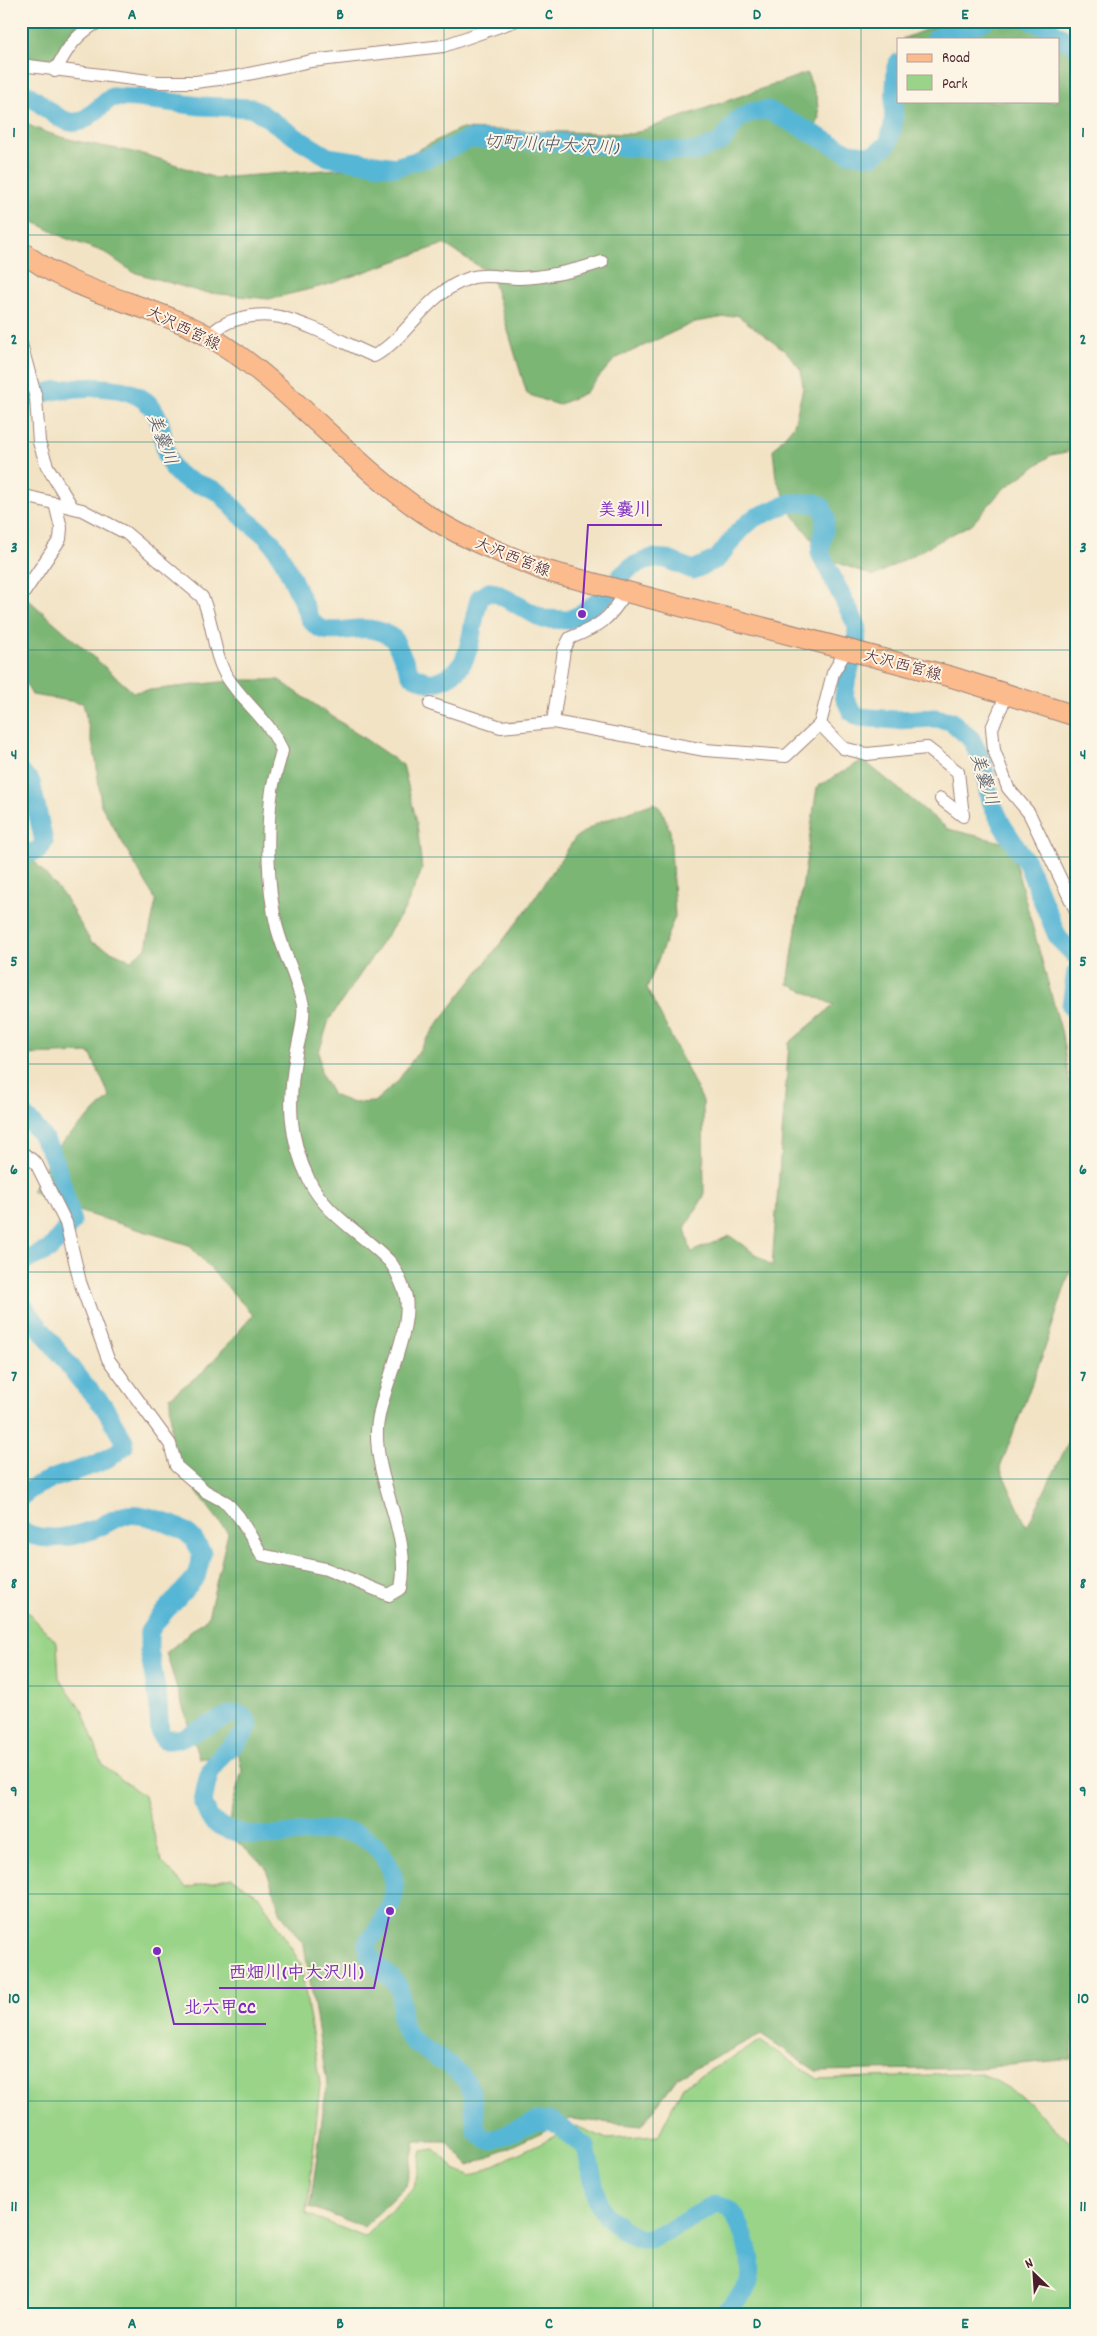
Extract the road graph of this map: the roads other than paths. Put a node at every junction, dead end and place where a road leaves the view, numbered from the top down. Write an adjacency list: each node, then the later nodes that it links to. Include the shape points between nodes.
1 (100, 21): 4 (street, via 83,30)
2 (514, 21): 4 (street, via 443,46 311,61 194,82 156,82)
3 (21, 66): 4 (street)
4 (55, 71)
5 (21, 252): 7 (main road, 大沢西宮線, via 65,279)
6 (602, 262): 7 (street, via 548,276 472,277 446,289 385,350 374,356 278,317 234,320 215,329)
7 (209, 337): 12 (main road, 大沢西宮線, via 264,377 424,513 481,545 543,570)
8 (21, 344): 11 (street, via 36,398 39,436 47,466)
9 (21, 495): 10 (street)
10 (54, 503): 11 (street); 13 (street, via 61,528 60,539)
11 (72, 507): 22 (street, via 126,533 202,596 227,677 271,728 282,751 272,789 269,841 276,925 303,1007 290,1116 295,1150 319,1198 391,1264 405,1293 405,1320 377,1431 399,1538 404,1576 401,1588 389,1595 326,1569 262,1555 227,1503 199,1487 176,1466 170,1444 108,1359 80,1282 66,1223 36,1162)
12 (618, 590): 14 (main road, 大沢西宮線); 18 (street, via 612,614 593,629 570,638 564,650)
13 (21, 597)
14 (854, 651): 15 (main road, 大沢西宮線); 19 (street, via 832,673)
15 (1007, 694): 17 (main road, 大沢西宮線); 21 (street, via 992,728 994,750 1008,788 1029,813)
16 (430, 704): 18 (street, via 501,727)
17 (1076, 716)
18 (554, 722): 19 (street, via 705,750 786,756)
19 (820, 724): 20 (street, via 843,748 867,754 928,748 958,772 963,816)
20 (941, 799)
21 (1076, 911)
22 (21, 1152)

